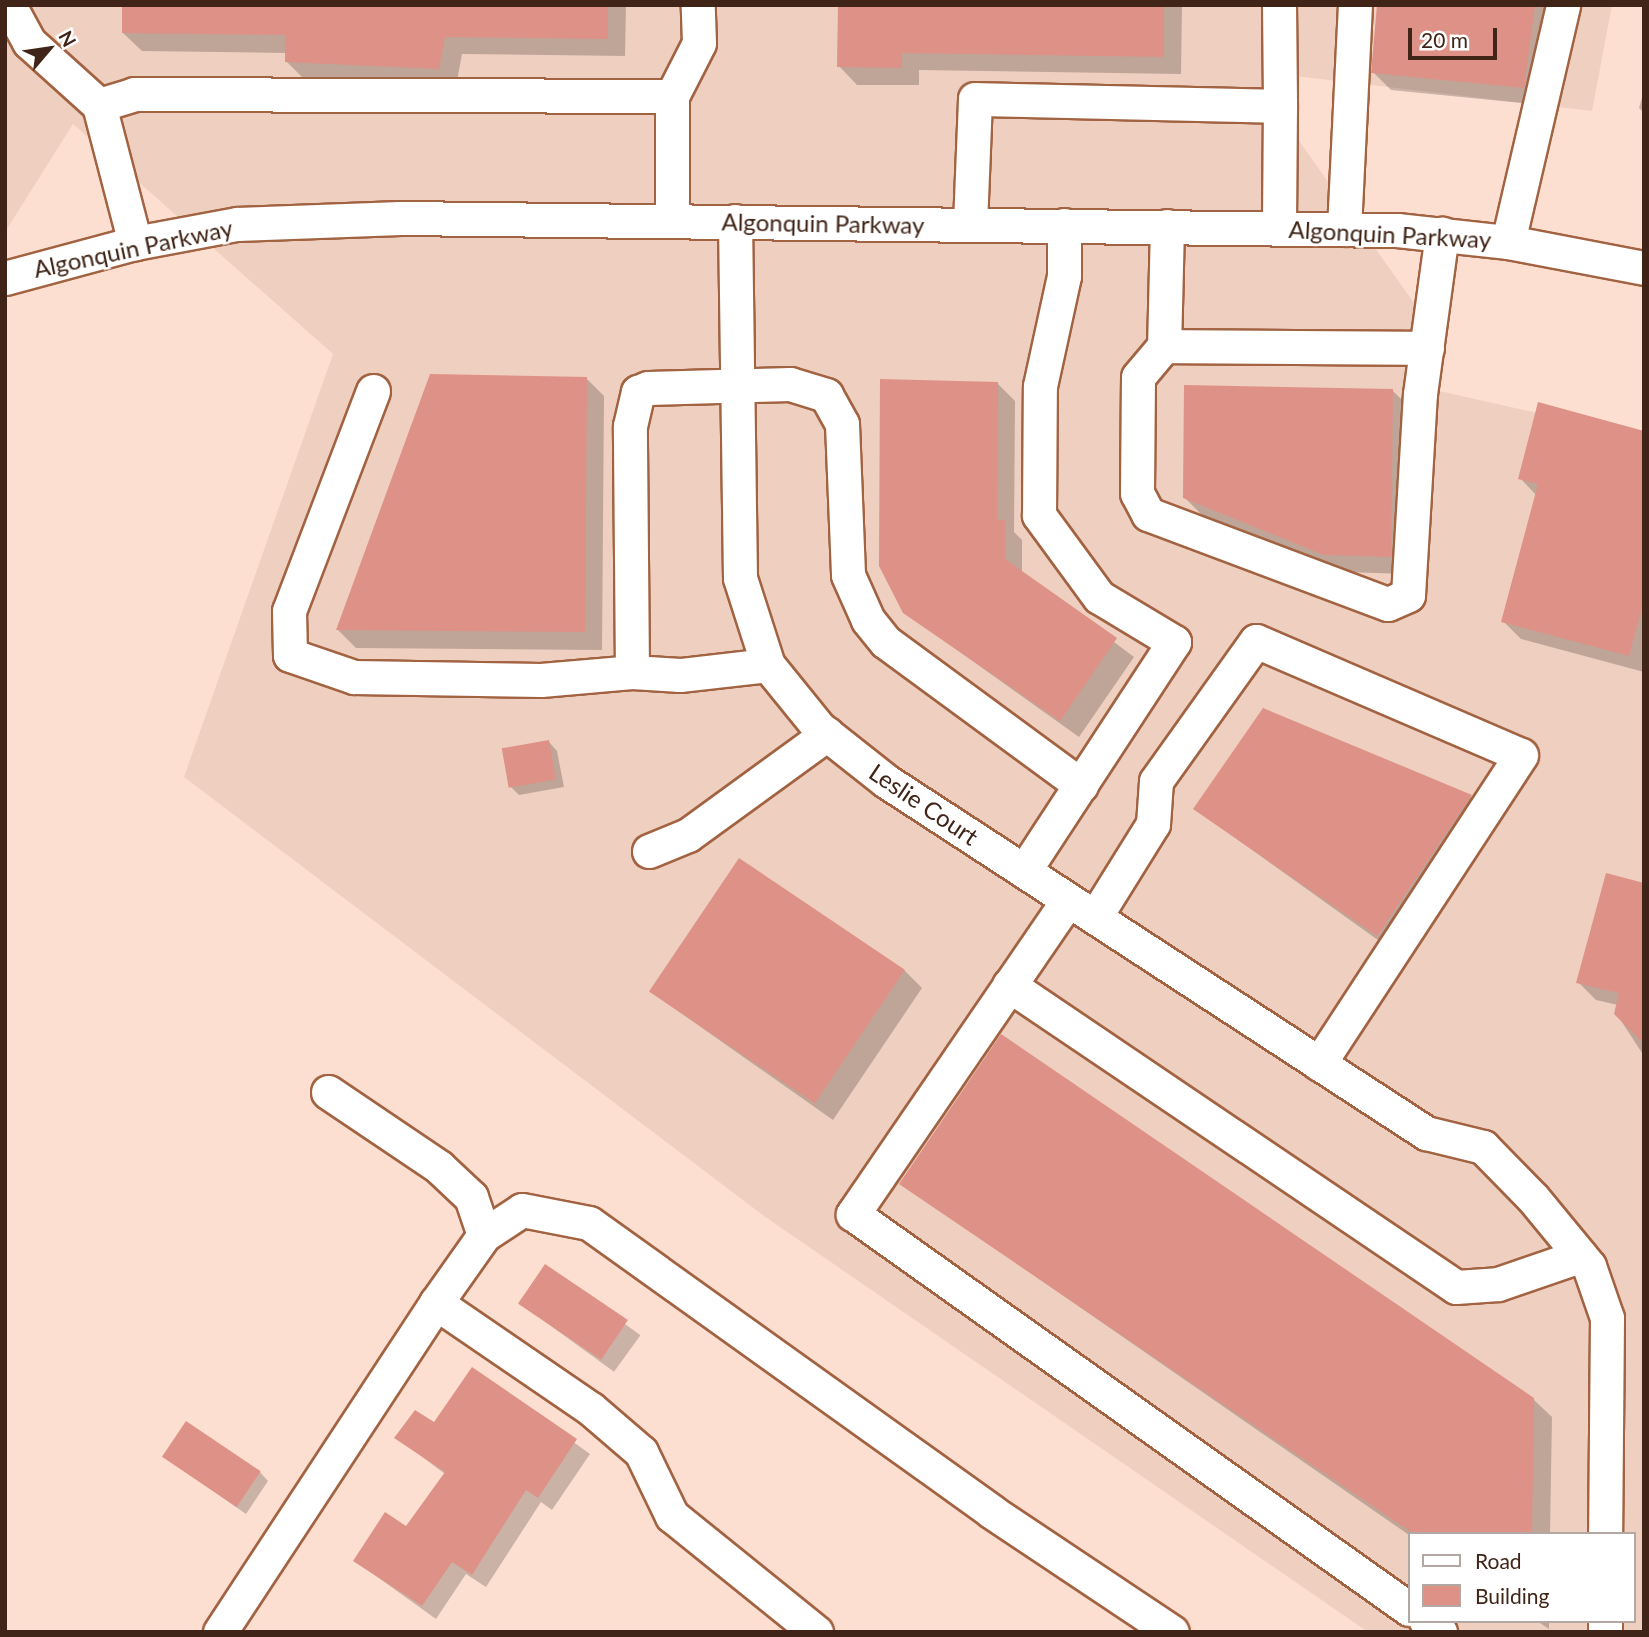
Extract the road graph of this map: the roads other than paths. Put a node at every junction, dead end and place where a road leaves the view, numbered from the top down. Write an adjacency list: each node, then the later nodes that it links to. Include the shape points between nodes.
1 (9, 5): 7 (street, via 29,42)
2 (698, 5): 6 (street, via 699,43)
3 (1279, 5): 8 (street)
4 (1355, 5): 15 (street)
5 (1563, 5): 17 (street)
6 (672, 96): 7 (street, via 134,93); 9 (street)
7 (99, 105): 18 (street)
8 (1280, 106): 11 (street, via 975,99); 14 (street)
9 (672, 221): 10 (street, Algonquin Parkway); 18 (street, Algonquin Parkway, via 291,219)
10 (735, 221): 11 (street, Algonquin Parkway); 23 (street, Leslie Court)
11 (970, 224): 12 (street, Algonquin Parkway)
12 (1064, 225): 13 (street, Algonquin Parkway); 28 (street, via 1064,276 1040,386 1040,515 1099,597 1174,642)
13 (1167, 226): 14 (street, Algonquin Parkway); 21 (street)
14 (1279, 227): 15 (street, Algonquin Parkway)
15 (1344, 229): 16 (street, Algonquin Parkway)
16 (1441, 234): 17 (street, Algonquin Parkway); 22 (street)
17 (1508, 242): 19 (street, Algonquin Parkway)
18 (135, 243): 20 (street, Algonquin Parkway)
19 (1644, 268)
20 (5, 278)
21 (1164, 346): 22 (street); 22 (street, via 1138,377 1137,493 1148,514 1374,603 1408,595)
22 (1427, 348)
23 (737, 386): 25 (street, Leslie Court, via 740,578); 26 (street, via 638,392 629,426); 28 (street, via 790,384 826,395 842,424 848,575 868,621 886,642)
24 (373, 391): 26 (street, via 289,611 290,655 354,677 541,680)
25 (768, 665): 26 (street, via 680,675); 27 (street, Leslie Court)
26 (632, 672)
27 (827, 734): 29 (street, via 688,835); 30 (street, Leslie Court, via 886,781)
28 (1081, 785): 30 (street)
29 (649, 851)
30 (1024, 871): 31 (street, Leslie Court)
31 (1081, 909): 32 (street); 33 (street, Leslie Court); 33 (street, via 1153,824 1156,781 1256,641 1521,755)
32 (1009, 985): 36 (street, via 1456,1287 1498,1283); 39 (street, via 853,1213)
33 (1319, 1064): 36 (street, Leslie Court, via 1426,1133 1483,1147)
34 (328, 1092): 35 (street, via 439,1167 471,1197)
35 (484, 1235): 37 (street); 43 (street, via 522,1210 589,1223 992,1512)
36 (1580, 1256): 38 (street, via 1607,1318)
37 (436, 1303): 40 (street, via 591,1409 641,1452 672,1516); 41 (street)
38 (1605, 1532)
39 (1408, 1608)
40 (782, 1622): 42 (street)
41 (220, 1632)
42 (816, 1632)
43 (1172, 1632)

